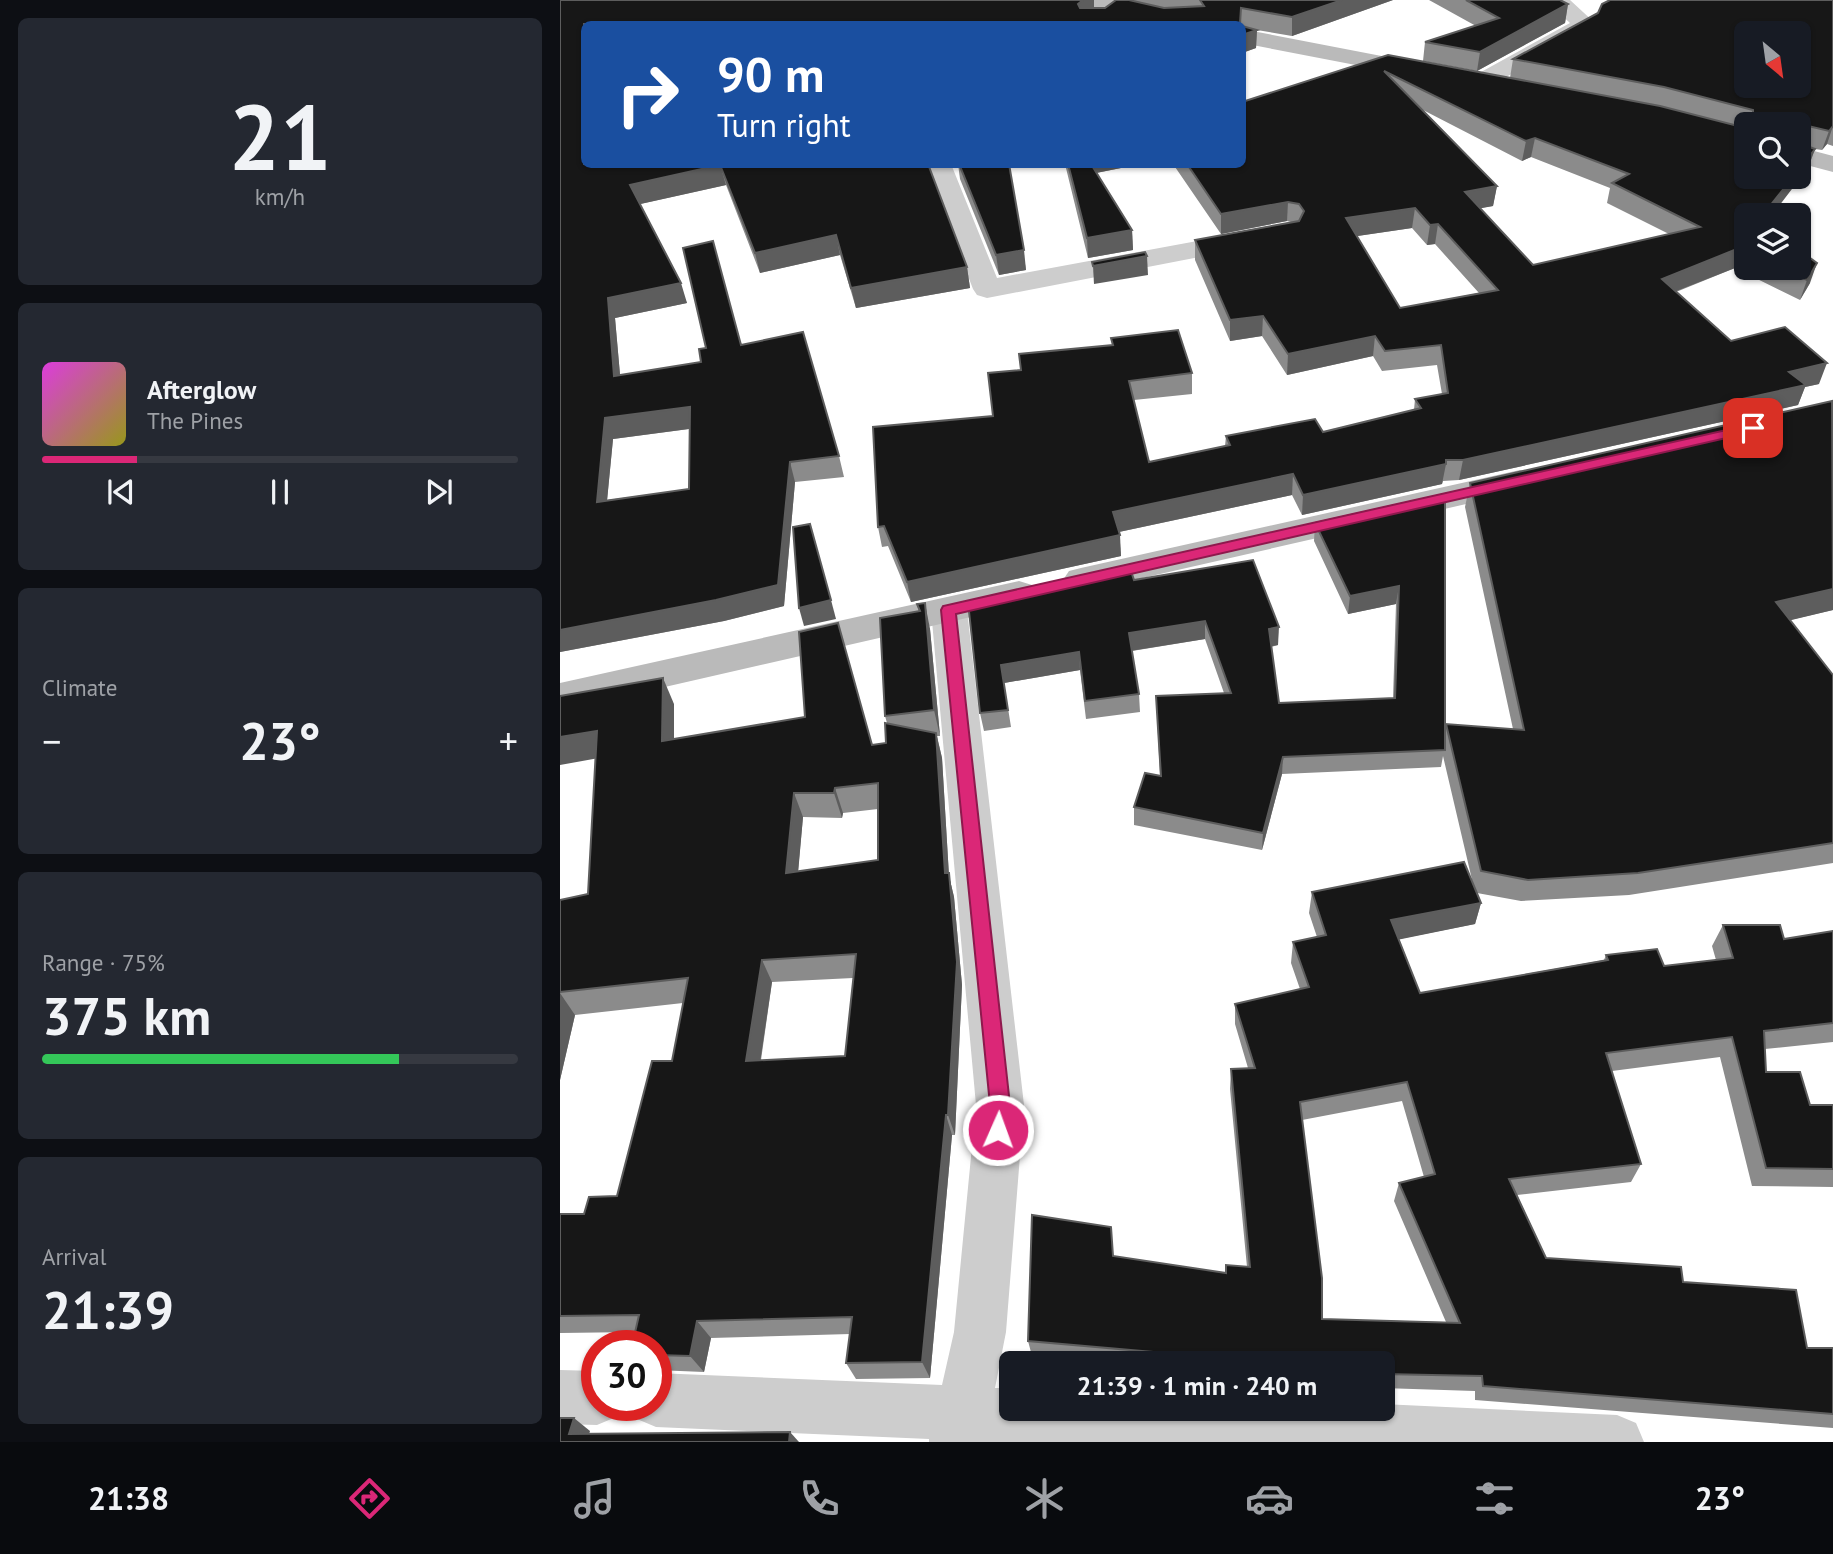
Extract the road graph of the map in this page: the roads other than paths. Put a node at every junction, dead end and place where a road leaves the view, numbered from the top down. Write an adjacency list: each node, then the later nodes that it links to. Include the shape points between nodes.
1 (1091, 0): 3 (street)
2 (1556, 0): 7 (street, via 1586,24)
3 (1115, 8): 4 (street); 5 (street)
4 (1096, 21)
5 (1176, 21)
6 (1246, 37): 7 (street)
7 (1480, 82): 8 (street)
8 (1518, 89)
9 (1811, 158): 10 (street)
10 (1833, 164)
11 (950, 168): 12 (street, via 987,289)
12 (1273, 235)
13 (1547, 474): 14 (street)
14 (948, 610): 15 (street); 19 (street, via 1000,1105 980,1332)
15 (560, 697)
16 (560, 1397): 17 (street)
17 (581, 1398)
18 (672, 1401): 19 (street)
19 (959, 1427): 20 (street)
20 (1617, 1442)

